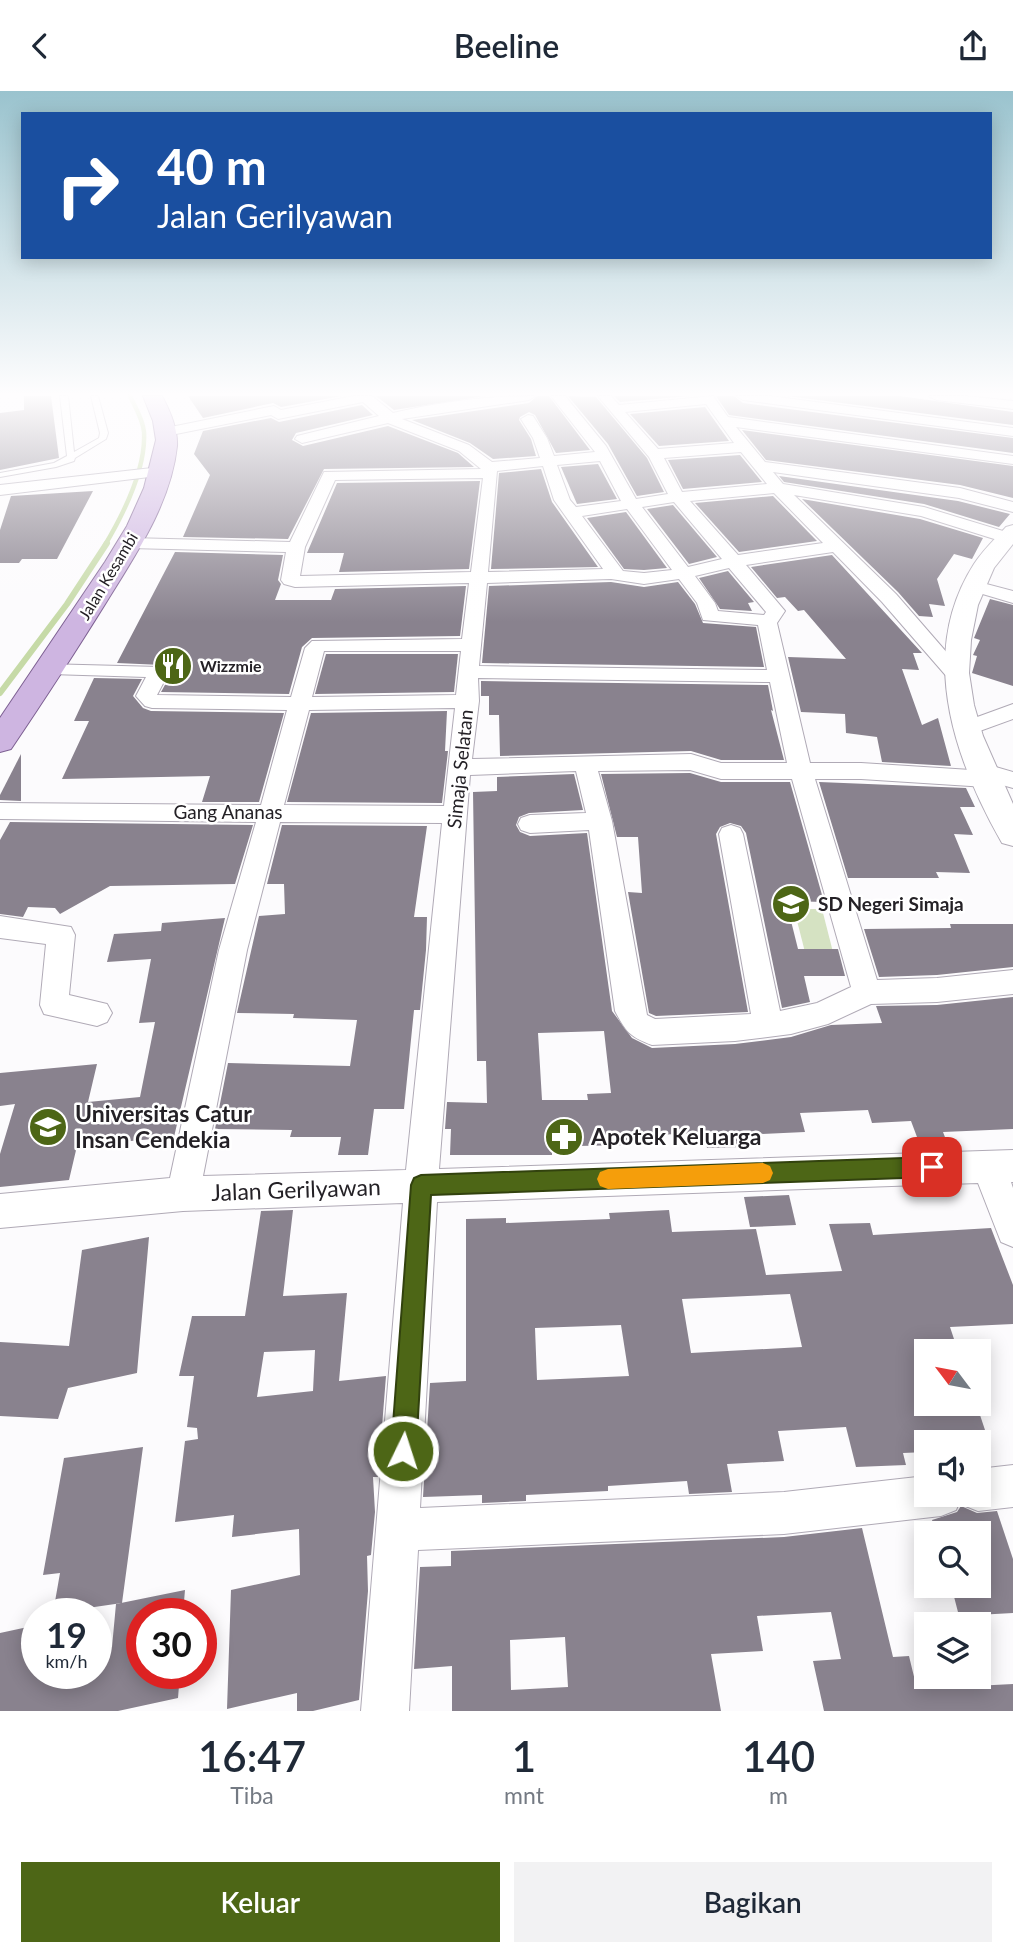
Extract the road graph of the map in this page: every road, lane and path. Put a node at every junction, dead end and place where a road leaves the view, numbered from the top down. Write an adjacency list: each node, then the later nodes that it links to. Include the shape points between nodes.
1 (38, 472): 10 (lane)
2 (426, 472): 19 (street, via 331,474)
3 (490, 472): 23 (street, Simaja Selatan)
4 (553, 472): 15 (street)
5 (613, 472): 13 (street)
6 (664, 472): 12 (street)
7 (763, 472): 11 (street)
8 (804, 472): 14 (street, via 962,494)
9 (144, 473): 10 (street); 17 (main road, Jalan Kesambi, via 150,502)
10 (0, 486)
11 (778, 488): 12 (street); 16 (street, via 924,512); 18 (street)
12 (678, 497): 13 (street); 20 (street)
13 (630, 503): 15 (street); 21 (street)
14 (1013, 507)
15 (571, 513): 22 (street)
16 (1010, 534): 24 (street, via 983,566)
17 (130, 543): 19 (street); 28 (main road, Jalan Kesambi)
18 (837, 546): 20 (street); 30 (street)
19 (296, 547): 23 (street, via 292,582)
20 (731, 562): 21 (street); 26 (street, via 776,611)
21 (682, 572): 22 (street, via 636,579); 26 (street, via 706,603 710,616)
22 (614, 575): 23 (street)
23 (478, 577): 27 (street, Simaja Selatan)
24 (975, 586): 25 (street); 30 (street, via 960,622)
25 (1013, 597)
26 (767, 622): 31 (street)
27 (471, 646): 29 (street, Simaja Selatan); 33 (street, via 317,646)
28 (51, 668): 33 (street, via 153,671 158,674 146,696 152,701); 36 (main road, Jalan Kesambi)
29 (469, 672): 31 (street); 32 (street, Simaja Selatan)
30 (956, 674): 35 (street)
31 (780, 676): 39 (street)
32 (468, 701): 33 (street); 38 (street, Simaja Selatan)
33 (301, 704): 43 (street)
34 (1013, 711): 35 (street)
35 (966, 729): 40 (street)
36 (0, 741)
37 (585, 762): 38 (street); 39 (street, via 691,762 721,771); 45 (street)
38 (460, 768): 44 (street, Simaja Selatan)
39 (801, 770): 40 (street); 51 (street)
40 (984, 775): 41 (street); 48 (street)
41 (1013, 780)
42 (0, 811): 43 (street, Gang Ananas)
43 (272, 813): 44 (street, Gang Ananas); 56 (street, via 233,950)
44 (455, 815): 55 (street, Simaja Selatan)
45 (600, 821): 46 (street); 53 (street, via 630,1011 637,1024 652,1032)
46 (530, 824)
47 (731, 834): 53 (street)
48 (1013, 835)
49 (0, 927): 52 (street, via 58,932 54,1005)
50 (1013, 982): 51 (street)
51 (867, 992): 53 (street, via 828,1014)
52 (97, 1013)
53 (768, 1025)
54 (1000, 1166): 55 (street, Jalan Gerilyawan); 58 (street)
55 (421, 1185): 56 (street, Jalan Gerilyawan); 62 (street, Simaja Selatan)
56 (183, 1194): 57 (street, Jalan Gerilyawan)
57 (0, 1211)
58 (1013, 1230)
59 (1013, 1486): 60 (street)
60 (991, 1489)
61 (914, 1498): 62 (street, via 784,1513)
62 (398, 1530): 63 (street, Simaja Selatan)
63 (385, 1711)

